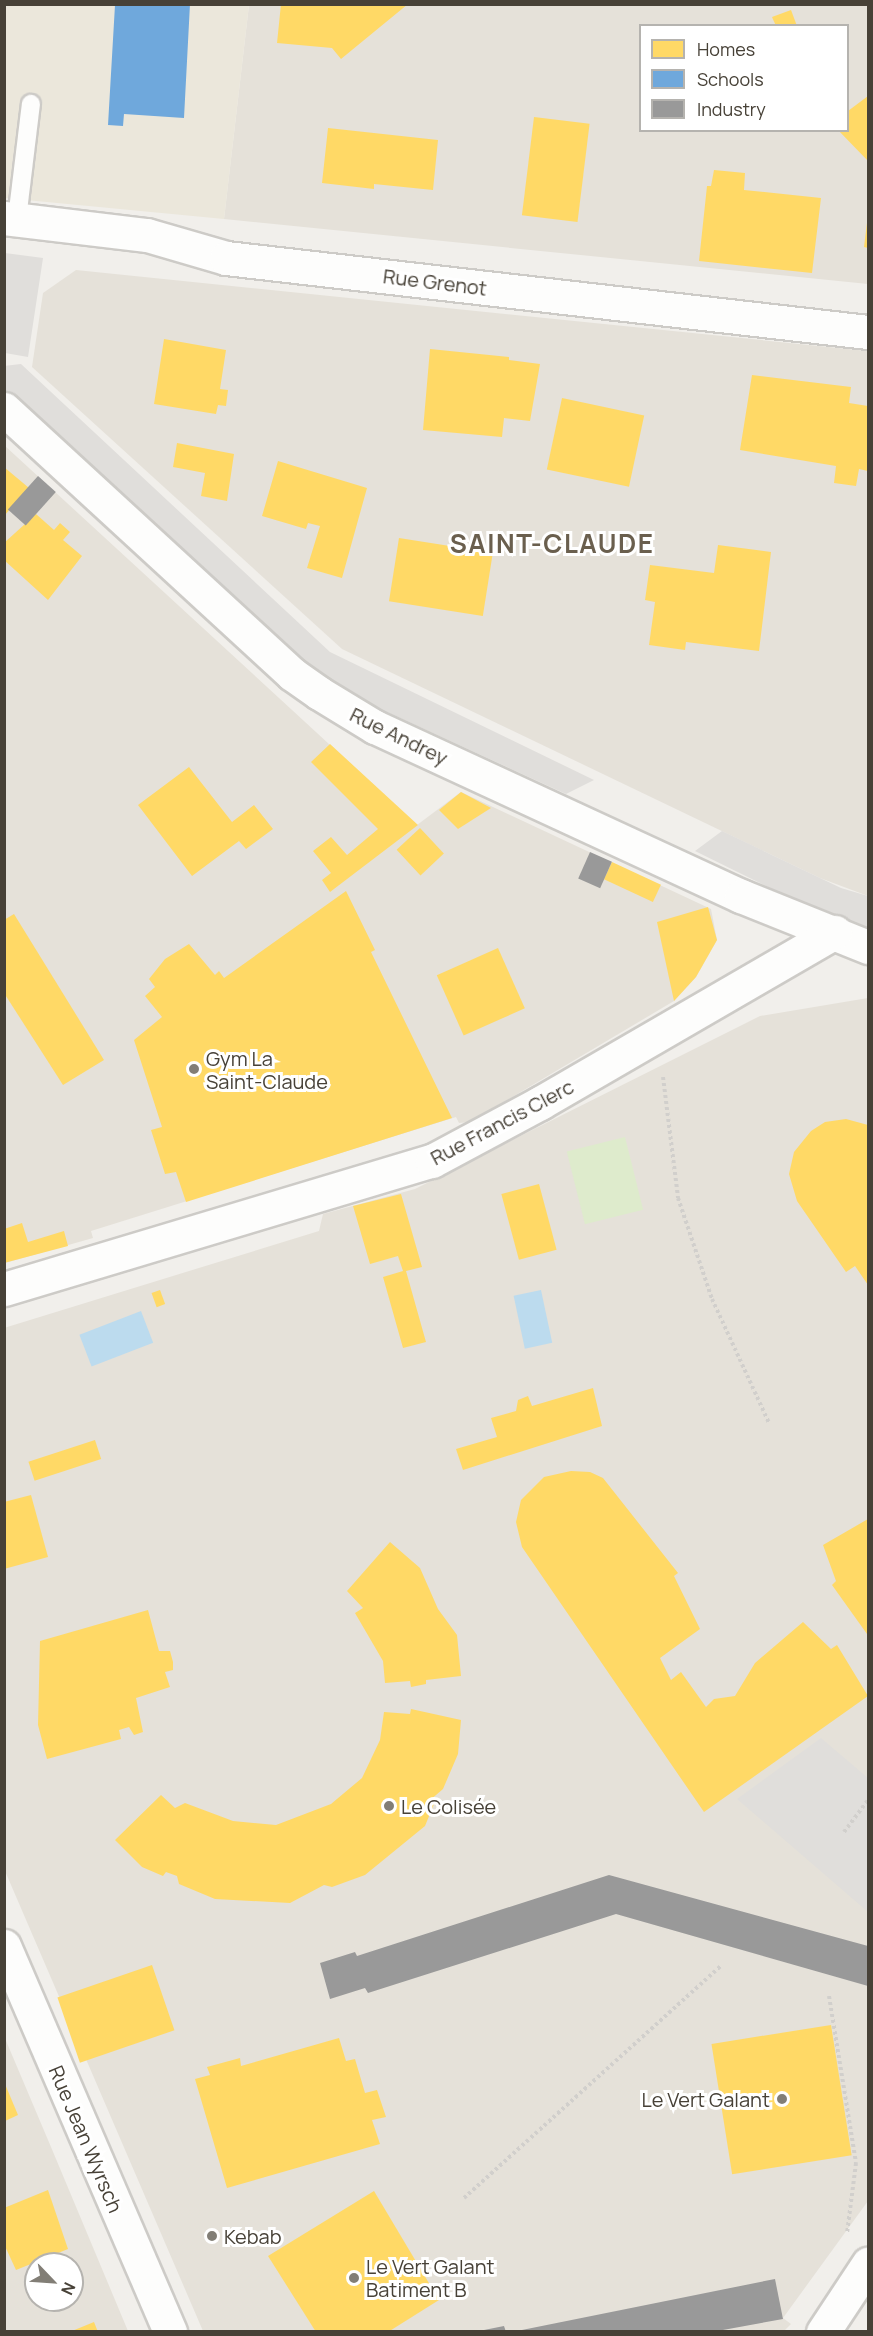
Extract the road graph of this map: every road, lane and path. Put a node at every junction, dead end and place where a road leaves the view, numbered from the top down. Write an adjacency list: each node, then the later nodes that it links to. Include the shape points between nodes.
1 (32, 105): 2 (lane)
2 (11, 219): 3 (street, Rue Grenot, via 147,235 226,258)
3 (868, 332)
4 (4, 409): 5 (street, Rue Andrey, via 292,674 319,693 375,727 741,896)
5 (835, 932): 6 (street, Rue Andrey); 7 (street, Rue Francis Clerc)
6 (868, 948)
7 (660, 1033): 8 (street, Rue Francis Clerc, via 432,1161); 9 (path, via 678,1198 712,1299)
8 (4, 1289)
9 (769, 1423)
10 (868, 1800): 11 (path)
11 (844, 1832)
12 (4, 1946): 18 (street, Rue Jean Wyrsch)
13 (721, 1966): 15 (path)
14 (829, 1996): 16 (path, via 856,2163)
15 (464, 2198)
16 (852, 2198)
17 (868, 2265): 19 (street)
18 (170, 2331)
19 (823, 2331)

